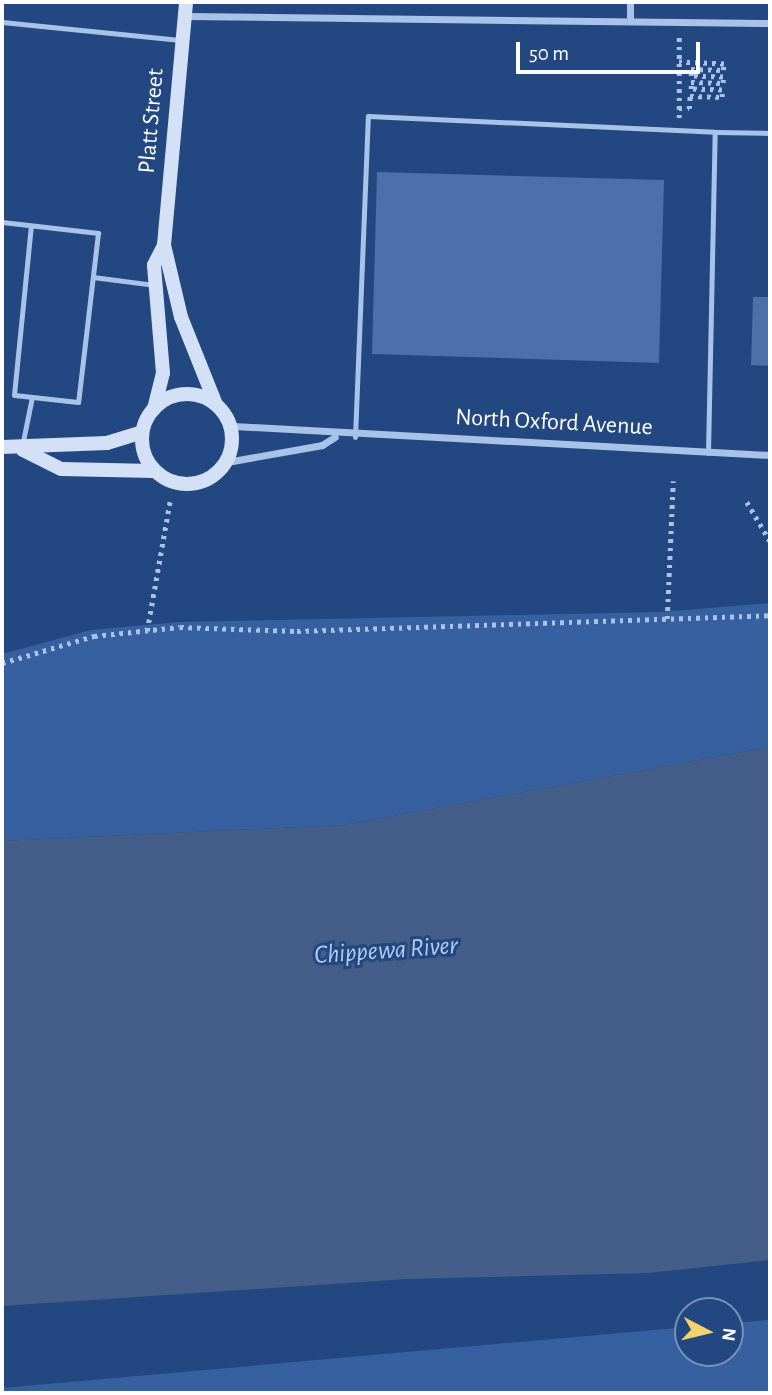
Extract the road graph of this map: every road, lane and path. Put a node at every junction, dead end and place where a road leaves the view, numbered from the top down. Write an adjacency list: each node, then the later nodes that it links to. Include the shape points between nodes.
1 (630, 2): 3 (street)
2 (185, 9): 3 (street); 7 (street, Platt Street)
3 (630, 20): 5 (street)
4 (2, 22): 7 (lane)
5 (770, 23)
6 (679, 34): 8 (path)
7 (182, 40): 15 (street, Platt Street)
8 (679, 62): 9 (path); 10 (path, via 724,64 723,70 691,69 691,76 723,77 723,83 691,82 691,89 722,90 722,97 690,96 689,109)
9 (679, 98)
10 (679, 109)
11 (715, 132): 12 (lane); 24 (lane, via 368,116); 27 (lane)
12 (770, 133)
13 (2, 222): 14 (lane)
14 (32, 226): 16 (lane, via 98,233); 18 (lane, via 13,395)
15 (164, 245): 17 (street, Platt Street, via 154,265); 19 (street, Platt Street, via 181,317)
16 (93, 277): 17 (lane); 18 (lane, via 78,402)
17 (155, 285): 20 (street, Platt Street, via 163,373)
18 (32, 397): 26 (lane)
19 (215, 402): 20 (street, via 185,397); 21 (street)
20 (154, 409): 22 (street)
21 (233, 426): 23 (street, North Oxford Avenue, via 322,428); 29 (street)
22 (140, 433): 26 (street, via 107,443); 30 (street, via 143,459)
23 (335, 436): 24 (street, North Oxford Avenue); 29 (street, North Oxford Avenue, via 322,445)
24 (355, 437): 27 (street, North Oxford Avenue)
25 (2, 447): 26 (street)
26 (22, 449): 30 (street, via 61,469)
27 (708, 453): 28 (street, North Oxford Avenue)
28 (770, 455)
29 (227, 461): 30 (street, via 201,480)
30 (153, 471)
31 (673, 481): 36 (path)
32 (170, 501): 37 (path)
33 (747, 502): 34 (path)
34 (770, 541)
35 (770, 615): 36 (path)
36 (667, 619): 37 (path)
37 (147, 631): 38 (path, via 94,636)
38 (2, 663)

